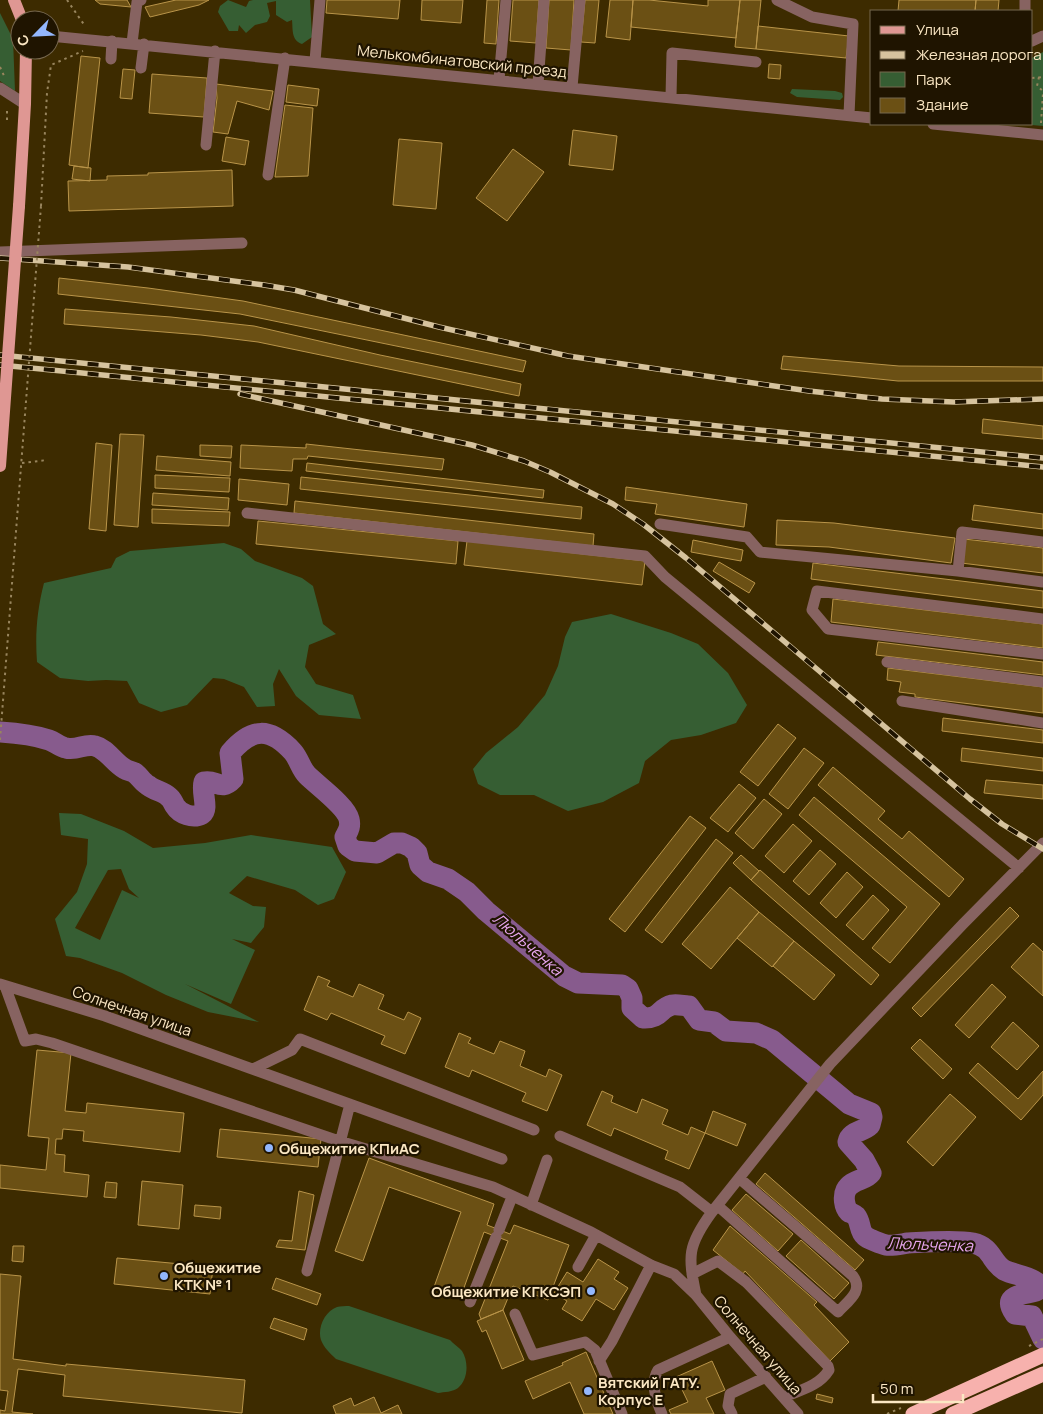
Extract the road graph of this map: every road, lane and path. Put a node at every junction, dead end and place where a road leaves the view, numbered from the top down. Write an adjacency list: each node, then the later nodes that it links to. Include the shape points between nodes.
1 (67, 0): 8 (path)
2 (141, 0): 11 (street, via 137,2)
3 (320, 0): 18 (street)
4 (506, 0): 24 (street)
5 (544, 0): 25 (street)
6 (580, 0): 26 (street)
7 (777, 0): 31 (street, via 812,17 853,24)
8 (85, 26)
9 (60, 37): 10 (street, Мелькомбинатовский проезд)
10 (112, 41): 11 (street, Мелькомбинатовский проезд); 16 (street)
11 (132, 43): 12 (street, Мелькомбинатовский проезд)
12 (144, 44): 14 (street, Мелькомбинатовский проезд); 20 (street)
13 (85, 50): 40 (path, bridge, via 50,65)
14 (216, 51): 15 (street, Мелькомбинатовский проезд); 35 (street)
15 (285, 58): 18 (street, Мелькомбинатовский проезд); 36 (street)
16 (111, 59)
17 (26, 60): 30 (main road)
18 (315, 61): 24 (street, Мелькомбинатовский проезд)
19 (756, 62): 29 (street, via 672,53)
20 (141, 68)
21 (1043, 76): 22 (path)
22 (1039, 77): 23 (path); 28 (path, via 1037,86)
23 (1033, 78)
24 (499, 80): 25 (street, Мелькомбинатовский проезд)
25 (538, 84): 26 (street, Мелькомбинатовский проезд)
26 (572, 87): 29 (street, Мелькомбинатовский проезд)
27 (0, 88): 30 (street)
28 (1043, 92): 34 (path)
29 (670, 97): 31 (street, Мелькомбинатовский проезд)
30 (25, 104): 41 (main road, bridge)
31 (850, 115): 32 (street, Мелькомбинатовский проезд)
32 (870, 117)
33 (943, 125): 34 (street)
34 (1041, 135)
35 (206, 145)
36 (268, 175)
37 (242, 243): 38 (street)
38 (0, 252)
39 (47, 460): 40 (path)
40 (22, 463): 53 (path, bridge)
41 (0, 466)
42 (247, 513): 55 (street, via 645,556 665,577)
43 (660, 524): 45 (street, via 747,537 760,552)
44 (1043, 542): 45 (street, via 962,532)
45 (958, 571): 46 (street)
46 (1043, 582)
47 (1043, 619): 48 (street, via 817,591 812,610 828,629)
48 (1043, 654)
49 (887, 662): 50 (street)
50 (1043, 682)
51 (902, 701): 52 (street)
52 (1043, 723)
53 (0, 740)
54 (1043, 843): 55 (street)
55 (1019, 868): 64 (street, via 830,1064)
56 (2, 985): 57 (street, Солнечная улица, via 105,1016); 61 (street, Солнечная улица, via 25,1041 36,1039 52,1043)
57 (253, 1070): 58 (street, Солнечная улица); 59 (street, via 292,1050 300,1040)
58 (350, 1104): 61 (street); 62 (street, Солнечная улица)
59 (534, 1130)
60 (560, 1136): 67 (street, via 680,1187)
61 (340, 1141): 65 (street, Солнечная улица); 71 (street)
62 (502, 1159)
63 (546, 1160): 66 (street)
64 (740, 1178): 67 (street); 67 (street, via 853,1276 858,1288 855,1293 838,1312)
65 (512, 1196): 66 (street, Солнечная улица); 74 (street)
66 (532, 1205): 68 (street, Солнечная улица)
67 (715, 1209): 72 (street, via 698,1231 690,1262)
68 (596, 1235): 69 (street, Солнечная улица); 70 (street)
69 (652, 1265): 73 (street, Солнечная улица, via 674,1274); 79 (street)
70 (578, 1267)
71 (307, 1271)
72 (692, 1274): 73 (street); 82 (street, via 718,1261 746,1282 828,1366 827,1374 814,1385)
73 (696, 1295): 76 (street, Солнечная улица)
74 (470, 1302)
75 (516, 1314): 79 (street, via 533,1355 585,1342 595,1350)
76 (730, 1337): 81 (street, Солнечная улица); 84 (street, via 658,1370 655,1395)
77 (1043, 1339): 78 (path)
78 (1037, 1352): 87 (highway)
79 (599, 1361): 83 (street)
80 (1043, 1374): 88 (highway)
81 (766, 1377): 82 (street, Солнечная улица); 85 (street, via 730,1394 728,1406)
82 (784, 1397): 86 (street, Солнечная улица)
83 (622, 1414)
84 (662, 1414)
85 (732, 1414)
86 (798, 1414)
87 (913, 1414)
88 (953, 1414)

